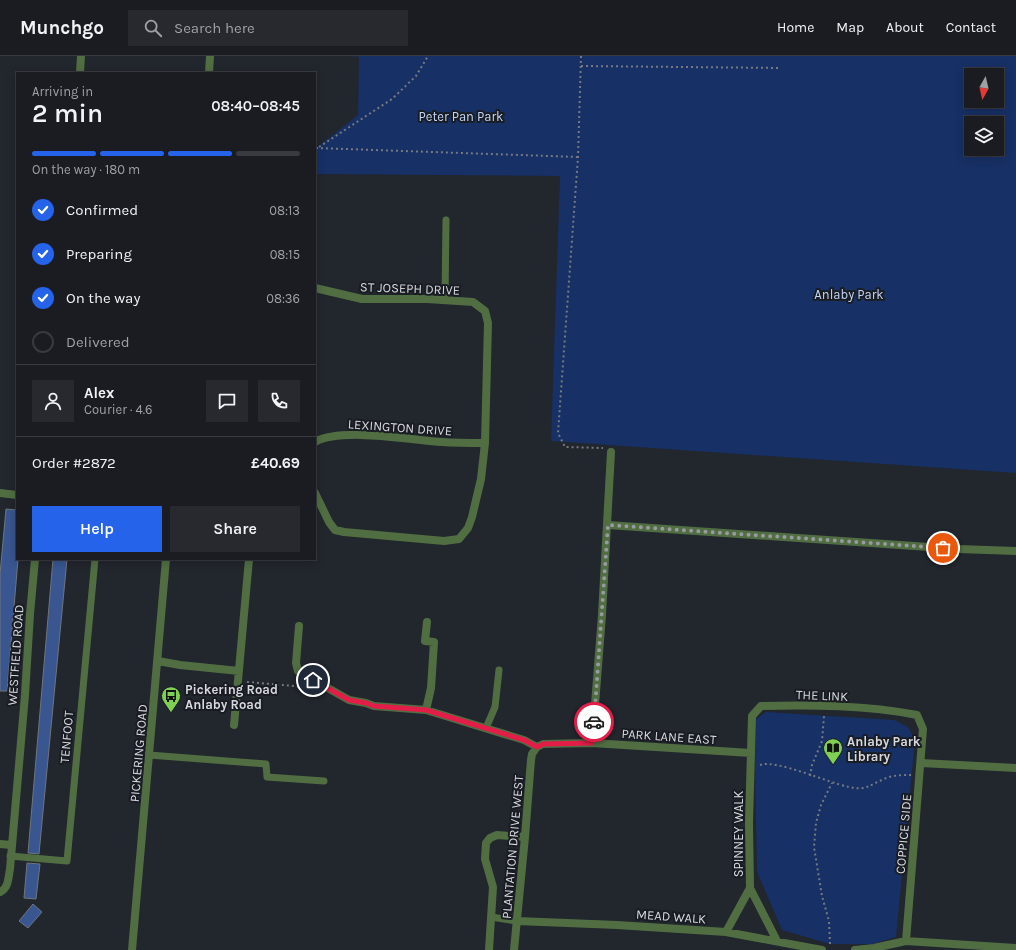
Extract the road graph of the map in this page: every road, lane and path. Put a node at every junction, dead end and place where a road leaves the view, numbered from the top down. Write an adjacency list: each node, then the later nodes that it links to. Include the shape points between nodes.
1 (81, 56): 7 (street)
2 (210, 56): 8 (street)
3 (428, 56): 9 (path, via 416,76 392,99)
4 (581, 56): 5 (path)
5 (581, 66): 6 (path); 10 (path)
6 (781, 68)
7 (80, 72)
8 (209, 72)
9 (317, 148): 10 (path)
10 (578, 157): 16 (path, via 558,433 565,447 611,448)
11 (446, 220): 13 (lane)
12 (316, 288): 13 (street, ST JOSEPH DRIVE, via 362,299)
13 (445, 300): 15 (street, ST JOSEPH DRIVE, via 473,302 485,311 488,323)
14 (316, 442): 15 (street, LEXINGTON DRIVE, via 338,435)
15 (484, 444): 19 (street, via 481,479 472,517 468,528 459,539 444,541 335,530)
16 (612, 452): 20 (street)
17 (0, 493): 18 (street)
18 (16, 495)
19 (316, 495)
20 (608, 525): 21 (street); 38 (street)
21 (1016, 551)
22 (35, 560): 51 (street, WESTFIELD ROAD)
23 (95, 560): 52 (lane, TENFOOT, via 67,861)
24 (166, 560): 28 (street, PICKERING ROAD)
25 (249, 560): 29 (street)
26 (427, 622): 33 (street, via 425,641 434,642 431,688)
27 (299, 626): 32 (street, via 296,663 298,671)
28 (158, 661): 29 (street); 41 (street, PICKERING ROAD)
29 (239, 670): 35 (street)
30 (499, 670): 36 (lane, via 495,707)
31 (244, 682): 32 (path, via 310,687)
32 (322, 685): 33 (street, via 349,700 374,706)
33 (426, 710): 36 (street)
34 (824, 716): 45 (path, via 822,741)
35 (234, 725)
36 (486, 728): 39 (street, via 524,740)
37 (923, 729): 40 (street, THE LINK, via 917,715 897,711 850,707 761,706 752,716); 42 (street, COPPICE SIDE)
38 (592, 743): 39 (street, PARK LANE EAST, via 543,744); 40 (street, PARK LANE EAST)
39 (537, 747): 49 (street, PLANTATION DRIVE WEST, via 531,760)
40 (751, 753): 53 (street, SPINNEY WALK)
41 (149, 755): 47 (lane, via 266,764 267,777); 62 (street, PICKERING ROAD)
42 (921, 763): 44 (street); 59 (street, COPPICE SIDE)
43 (756, 767): 45 (path, via 762,764 775,764)
44 (1016, 768)
45 (810, 776): 48 (path)
46 (912, 776): 48 (path, via 899,775 861,789)
47 (324, 781)
48 (832, 783): 60 (path, via 821,805 814,847 829,921)
49 (525, 837): 55 (street, via 497,835 486,843 484,859 493,887); 56 (street, PLANTATION DRIVE WEST)
50 (0, 844): 51 (street)
51 (12, 845): 52 (street, WESTFIELD ROAD)
52 (10, 856): 54 (street, WESTFIELD ROAD, via 8,885)
53 (750, 888): 57 (street, SPINNEY WALK); 58 (street)
54 (0, 892)
55 (491, 917): 56 (lane); 63 (street)
56 (518, 921): 57 (street, MEAD WALK); 64 (street, PLANTATION DRIVE WEST)
57 (726, 932): 58 (street, MEAD WALK)
58 (777, 941): 65 (street, MEAD WALK)
59 (906, 941): 61 (street); 66 (street)
60 (830, 944)
61 (1016, 948)
62 (132, 950)
63 (488, 950)
64 (514, 950)
65 (822, 950)
66 (855, 950)

